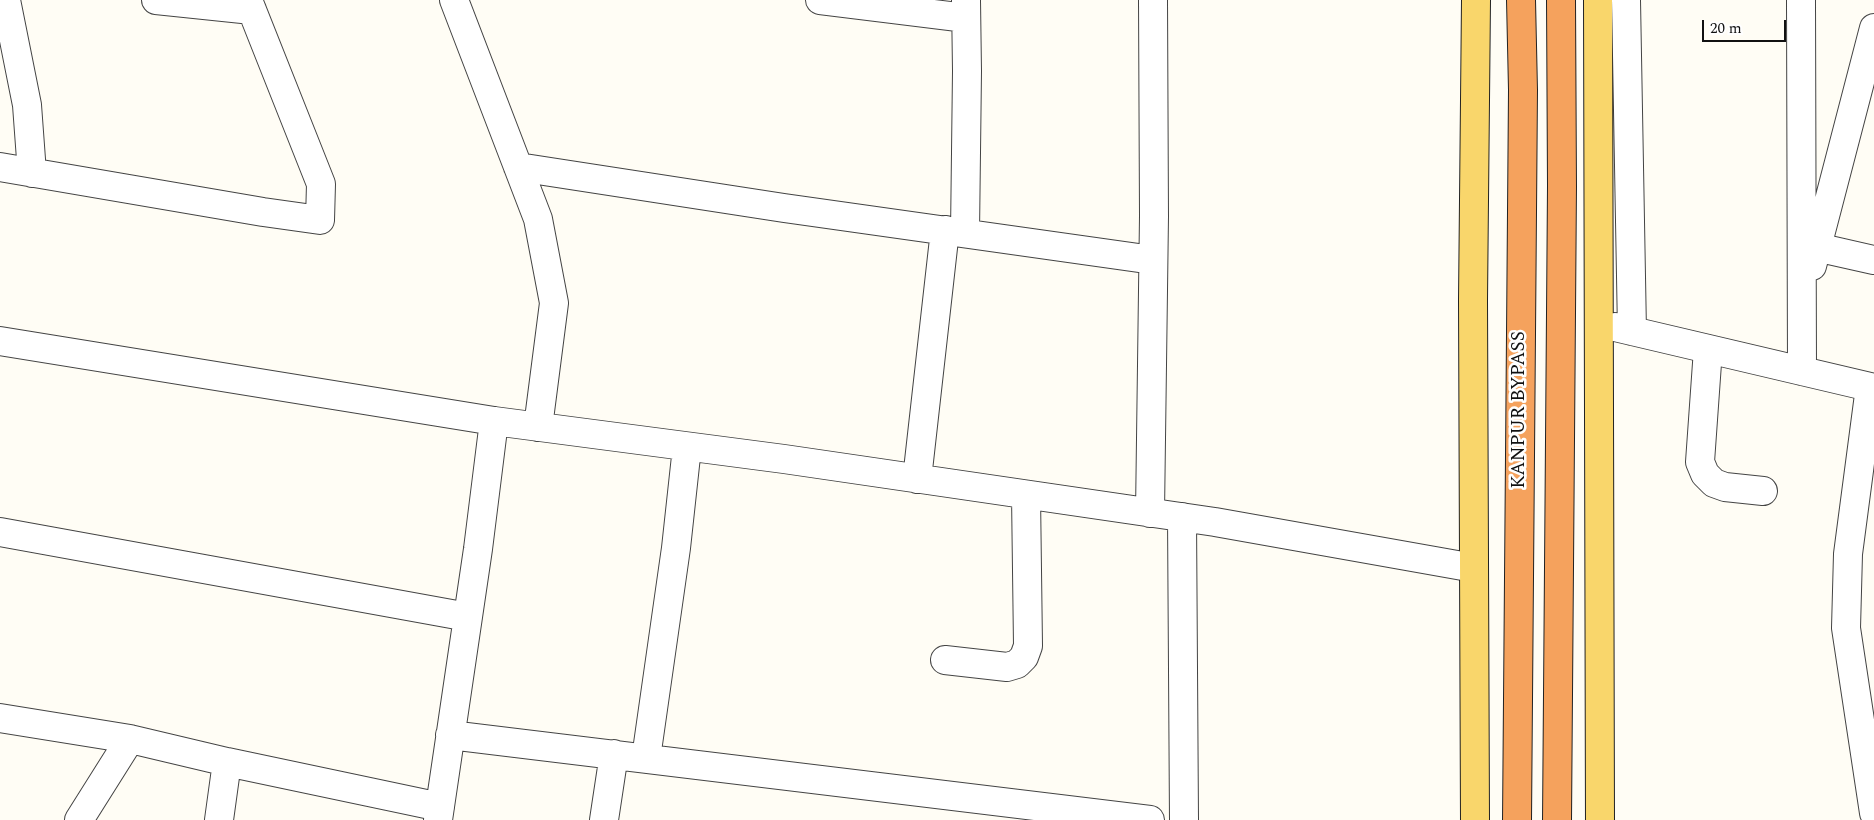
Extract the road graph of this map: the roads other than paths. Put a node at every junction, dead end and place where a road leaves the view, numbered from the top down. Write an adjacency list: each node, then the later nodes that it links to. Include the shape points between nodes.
1 (6, 0): 17 (street, via 27,106)
2 (156, 0): 12 (street)
3 (454, 0): 16 (street)
4 (820, 0): 13 (street)
5 (1153, 0): 20 (street)
6 (1476, 0): 39 (main road)
7 (1522, 0): 56 (highway, KANPUR BYPASS)
8 (1561, 0): 57 (highway)
9 (1598, 0): 23 (main road)
10 (1626, 0): 24 (street)
11 (1801, 0): 22 (street)
12 (250, 5): 17 (street, via 321,184 320,220)
13 (966, 9): 18 (street, via 968,71)
14 (1874, 32): 19 (street)
15 (0, 167): 17 (street)
16 (518, 167): 18 (street); 30 (street, via 538,219 554,303)
17 (32, 173)
18 (955, 232): 20 (street); 32 (street)
19 (1816, 247): 21 (street); 22 (street)
20 (1153, 260): 36 (street)
21 (1874, 260)
22 (1802, 303): 27 (street)
23 (1599, 324): 24 (street); 58 (main road)
24 (1632, 332): 26 (street)
25 (0, 341): 29 (street)
26 (1708, 349): 27 (street); 33 (street, via 1700,462 1714,483)
27 (1802, 371): 28 (street)
28 (1872, 387): 35 (street)
29 (494, 421): 30 (street); 40 (street)
30 (538, 427): 31 (street)
31 (687, 447): 32 (street); 46 (street)
32 (917, 479): 34 (street)
33 (1763, 491)
34 (1026, 495): 36 (street); 41 (street, via 1028,646 1024,657 1007,667)
35 (1864, 510): 49 (street, via 1848,554 1846,628)
36 (1150, 513): 37 (street)
37 (1182, 517): 39 (street); 54 (street)
38 (0, 532): 40 (street)
39 (1474, 568): 55 (main road)
40 (468, 617): 43 (street)
41 (945, 660)
42 (0, 718): 44 (street)
43 (450, 735): 45 (street); 48 (street)
44 (130, 739): 47 (street); 50 (street)
45 (614, 754): 46 (street); 52 (street)
46 (646, 758): 53 (street)
47 (227, 762): 48 (street); 51 (street)
48 (439, 813)
49 (1874, 813)
50 (79, 820)
51 (219, 820)
52 (604, 820)
53 (1150, 820)
54 (1184, 820)
55 (1475, 820)
56 (1517, 820)
57 (1557, 820)
58 (1600, 820)

